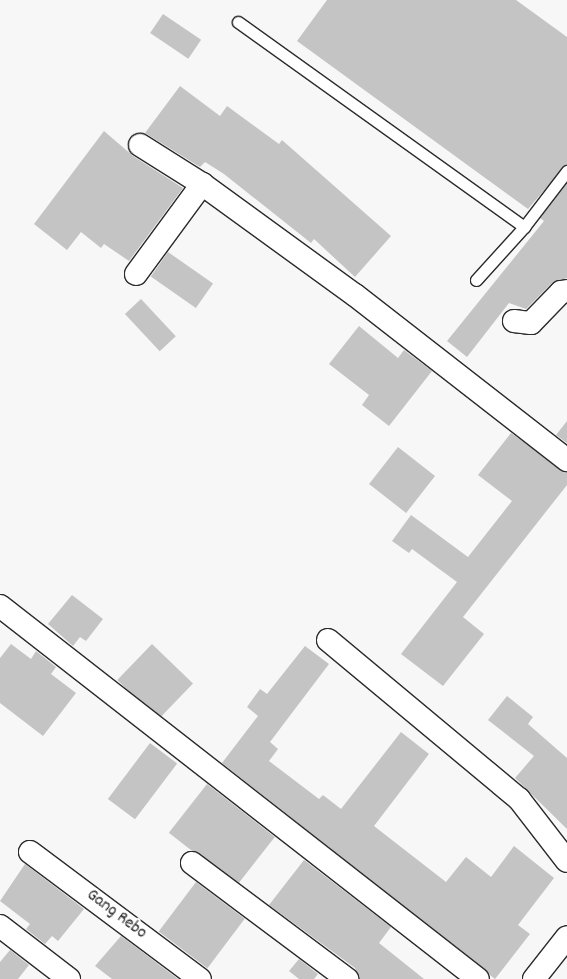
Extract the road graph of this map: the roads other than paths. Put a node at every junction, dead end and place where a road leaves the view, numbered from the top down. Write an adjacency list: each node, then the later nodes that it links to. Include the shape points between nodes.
1 (238, 22): 5 (lane)
2 (140, 145): 4 (street)
3 (567, 172): 5 (lane)
4 (202, 184): 6 (street); 10 (street, via 355,295)
5 (524, 227): 7 (lane)
6 (136, 274)
7 (476, 280)
8 (567, 291): 9 (street, via 561,292 531,323)
9 (514, 322)
10 (567, 460)
11 (0, 606): 22 (street)
12 (328, 640): 14 (street, via 519,799)
13 (30, 852): 20 (street, Gang Rebo)
14 (567, 861)
15 (192, 863): 21 (street)
16 (0, 926): 19 (street)
17 (567, 937): 18 (street)
18 (537, 978)
19 (69, 979)
20 (200, 979)
21 (347, 979)
22 (478, 979)

